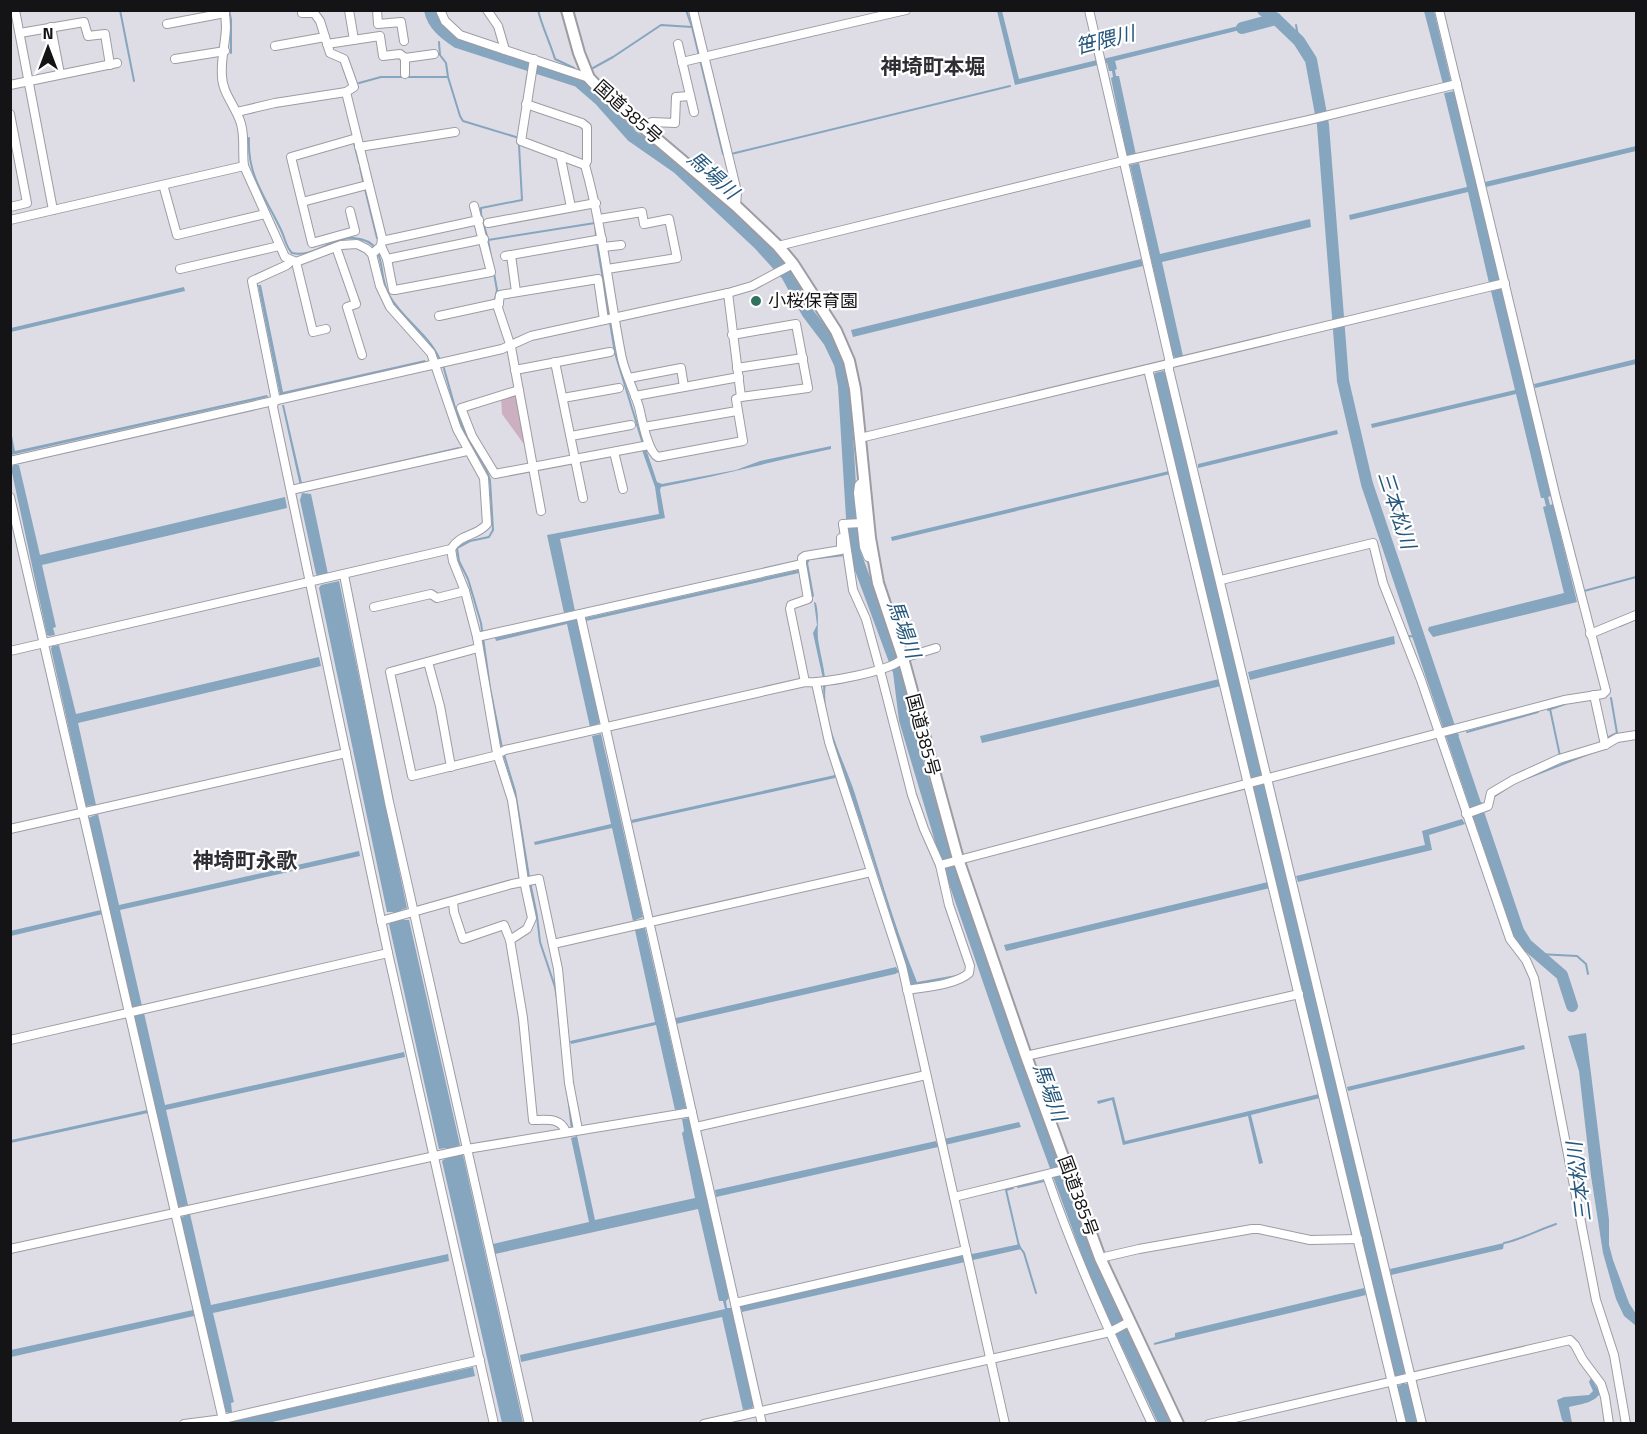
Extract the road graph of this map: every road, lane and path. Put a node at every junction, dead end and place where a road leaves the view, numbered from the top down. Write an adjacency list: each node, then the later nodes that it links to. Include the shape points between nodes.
1 (15, 10): 16 (street)
2 (349, 10): 17 (street)
3 (376, 10): 19 (street, via 378,24 400,22)
4 (440, 10): 22 (street, via 460,35)
5 (487, 10): 22 (street, via 498,26)
6 (567, 10): 32 (highway, 国道385号)
7 (693, 10): 26 (street)
8 (906, 10): 26 (street)
9 (1089, 10): 47 (street)
10 (1439, 10): 34 (street)
11 (224, 12): 14 (street); 23 (street)
12 (312, 12): 13 (street); 18 (street, via 320,21)
13 (302, 13)
14 (167, 24)
15 (51, 27): 16 (street); 30 (street); 30 (street, via 84,22 88,36 105,34 113,64)
16 (20, 33): 33 (street)
17 (354, 40): 18 (street); 25 (street, via 380,36 383,56 400,54)
18 (326, 41): 21 (street); 36 (street, via 330,52 344,59 354,87)
19 (404, 41)
20 (678, 44): 29 (street)
21 (275, 46)
22 (505, 50): 28 (street)
23 (225, 51): 27 (street); 39 (street, via 223,85)
24 (434, 54): 25 (street)
25 (405, 58): 31 (street)
26 (701, 58): 29 (street); 55 (street, via 737,192)
27 (175, 59)
28 (534, 59): 32 (street); 38 (street)
29 (682, 62): 37 (street)
30 (60, 74): 33 (street)
31 (405, 74)
32 (589, 78): 42 (highway, 国道385号)
33 (28, 81): 35 (street); 58 (street)
34 (1457, 84): 47 (street); 77 (street)
35 (10, 85)
36 (346, 92): 39 (street); 44 (street)
37 (690, 96): 40 (street); 42 (street, via 676,97 675,123 652,122)
38 (526, 104): 46 (street, via 521,141); 48 (street, via 587,127)
39 (237, 112): 49 (street, via 242,126)
40 (694, 112)
41 (10, 114): 45 (street)
42 (643, 127): 55 (highway, 国道385号)
43 (455, 132): 44 (street)
44 (358, 143): 50 (street); 52 (street, via 291,157)
45 (14, 151): 56 (street, via 27,203)
46 (562, 156): 48 (street); 57 (street)
47 (1123, 161): 70 (street); 91 (street)
48 (585, 165): 53 (street)
49 (244, 166): 58 (street); 60 (street)
50 (367, 184): 52 (street); 71 (street)
51 (164, 188): 60 (street, via 177,235)
52 (302, 202): 66 (street, via 312,243)
53 (593, 204): 57 (street); 61 (street)
54 (474, 206): 63 (street)
55 (736, 206): 70 (highway, 国道385号)
56 (10, 207)
57 (571, 207): 64 (street)
58 (53, 210): 62 (street)
59 (350, 211): 66 (street, via 355,231)
60 (265, 214): 69 (street)
61 (599, 219): 67 (street); 76 (street, via 642,212 644,224 669,219 677,258)
62 (10, 220)
63 (479, 220): 65 (street); 71 (street)
64 (488, 223)
65 (484, 239): 72 (street); 79 (street, via 491,272)
66 (339, 241): 71 (street); 73 (street); 88 (street, via 356,303 348,307)
67 (600, 241): 68 (street); 76 (street); 78 (street, via 508,256)
68 (621, 244)
69 (279, 246): 73 (street, via 285,257); 75 (street)
70 (778, 246): 74 (highway, 国道385号)
71 (378, 249): 72 (street); 79 (street)
72 (387, 259): 79 (street)
73 (294, 261): 84 (street, via 313,332); 103 (street, via 252,281)
74 (791, 266): 80 (street, via 771,278); 108 (highway, 国道385号, via 836,331 849,361)
75 (180, 269)
76 (607, 269): 83 (street)
77 (1499, 285): 91 (street); 133 (street)
78 (516, 292): 81 (street, via 500,295); 83 (street, via 598,279)
79 (388, 293): 92 (street, via 402,322)
80 (728, 293): 83 (street); 85 (street)
81 (499, 303): 82 (street); 86 (street, via 500,318)
82 (439, 316)
83 (609, 319): 86 (street, via 531,336); 96 (street)
84 (326, 329)
85 (732, 334): 89 (street, via 796,324); 95 (street)
86 (511, 346): 92 (street); 93 (street)
87 (610, 352): 90 (street)
88 (362, 355)
89 (803, 357): 95 (street); 102 (street, via 808,388)
90 (555, 362): 93 (street); 101 (street)
91 (1170, 364): 94 (street); 127 (street)
92 (441, 365): 103 (street); 110 (street, via 448,406)
93 (515, 369): 99 (street)
94 (1148, 369): 108 (street); 152 (street)
95 (738, 373): 97 (street); 102 (street)
96 (629, 378): 97 (street, via 681,368); 100 (street)
97 (684, 387): 100 (street)
98 (619, 388): 101 (street)
99 (519, 390): 114 (street); 114 (street, via 461,408 472,436 495,474)
100 (635, 396): 106 (street)
101 (563, 398): 107 (street)
102 (741, 398): 104 (street, via 736,399)
103 (274, 402): 113 (street); 117 (street)
104 (737, 411): 106 (street); 109 (street, via 743,441 658,457)
105 (631, 424): 107 (street)
106 (645, 427): 109 (street)
107 (571, 436): 112 (street)
108 (860, 438): 115 (highway, 国道385号)
109 (649, 445): 111 (street)
110 (467, 450): 117 (street); 123 (street, via 484,478 487,524 462,537)
111 (614, 452): 112 (street); 116 (street)
112 (576, 460): 114 (street); 119 (street)
113 (10, 461)
114 (533, 468): 120 (street)
115 (864, 480): 121 (street, via 858,493); 124 (highway, 国道385号)
116 (623, 489)
117 (291, 490): 128 (street)
118 (10, 497): 135 (street)
119 (583, 498)
120 (541, 511)
121 (861, 523): 122 (street); 124 (street, via 864,547 868,557)
122 (843, 524): 125 (street, via 841,550 805,556); 141 (street, via 853,590)
123 (451, 549): 126 (street); 129 (street)
124 (874, 559): 140 (highway, 国道385号)
125 (802, 564): 131 (street); 142 (street, via 808,599 791,605 790,609)
126 (344, 575): 128 (street); 161 (street)
127 (1221, 580): 146 (street, via 1373,543 1383,583); 152 (street)
128 (310, 582): 135 (street); 150 (street)
129 (465, 591): 130 (street); 134 (street)
130 (374, 607)
131 (580, 614): 134 (street); 145 (street)
132 (1636, 615): 133 (street)
133 (1590, 634): 144 (street, via 1606,691)
134 (480, 637): 136 (street)
135 (43, 643): 138 (street); 153 (street)
136 (478, 648): 139 (street); 149 (street)
137 (936, 648): 140 (street)
138 (10, 651)
139 (428, 662): 151 (street); 151 (street, via 390,672 412,776)
140 (898, 662): 141 (street); 156 (highway, 国道385号)
141 (880, 669): 143 (street); 157 (street, via 912,795)
142 (805, 682): 143 (street); 145 (street)
143 (816, 683): 158 (street, via 829,742)
144 (1594, 695): 146 (street); 148 (street)
145 (606, 728): 149 (street); 163 (street)
146 (1439, 734): 152 (street); 154 (street)
147 (1636, 735): 148 (street)
148 (1605, 745): 154 (street, via 1559,759 1513,780 1491,793 1488,806)
149 (501, 752): 151 (street); 159 (street)
150 (346, 753): 153 (street); 162 (street)
151 (451, 767)
152 (1258, 781): 156 (street); 168 (street); 191 (street)
153 (83, 813): 155 (street); 169 (street)
154 (1466, 814): 206 (street, via 1510,939 1534,978 1596,1300 1614,1355)
155 (10, 829)
156 (955, 860): 157 (street); 171 (highway, 国道385号)
157 (942, 864): 167 (street, via 949,905 969,973 941,984)
158 (871, 872): 163 (street); 167 (street)
159 (528, 881): 160 (street); 164 (street, via 531,923); 165 (street, via 539,879)
160 (453, 902): 161 (street); 164 (street, via 465,939 504,925)
161 (413, 912): 162 (street); 176 (street)
162 (381, 921): 166 (street)
163 (649, 922): 165 (street); 173 (street)
164 (510, 940): 175 (street, via 524,1018 533,1120 557,1121)
165 (553, 944): 175 (street, via 560,978)
166 (388, 953): 169 (street); 177 (street)
167 (907, 990): 172 (street)
168 (1299, 994): 171 (street); 182 (street)
169 (129, 1013): 170 (street); 181 (street)
170 (10, 1040)
171 (1026, 1056): 178 (highway, 国道385号)
172 (926, 1075): 174 (street); 180 (street)
173 (692, 1112): 174 (street); 175 (street)
174 (696, 1127): 186 (street)
175 (572, 1131): 176 (street)
176 (467, 1149): 177 (street); 197 (street)
177 (433, 1157): 181 (street); 190 (street)
178 (1066, 1170): 179 (street); 185 (highway, 国道385号)
179 (1049, 1175): 180 (street); 188 (street, via 1077,1256)
180 (954, 1197): 184 (street)
181 (175, 1212): 183 (street); 193 (street)
182 (1358, 1239): 185 (street, via 1310,1240 1252,1229); 191 (street)
183 (10, 1249)
184 (966, 1250): 186 (street); 189 (street)
185 (1100, 1258): 187 (highway, 国道385号)
186 (735, 1302): 192 (street)
187 (1127, 1323): 188 (street); 202 (highway, 国道385号)
188 (1111, 1331): 189 (street); 201 (street)
189 (990, 1359): 192 (street); 200 (street)
190 (480, 1360): 193 (street); 196 (street)
191 (1402, 1379): 194 (street, via 1569,1340 1601,1384); 203 (street); 204 (street); 205 (street)
192 (759, 1411): 198 (street); 199 (street)
193 (227, 1419): 195 (street)
194 (1609, 1422)
195 (184, 1424)
196 (494, 1424)
197 (529, 1424)
198 (704, 1424)
199 (762, 1424)
200 (1005, 1424)
201 (1152, 1424)
202 (1178, 1424)
203 (1209, 1424)
204 (1402, 1424)
205 (1422, 1424)
206 (1626, 1424)

